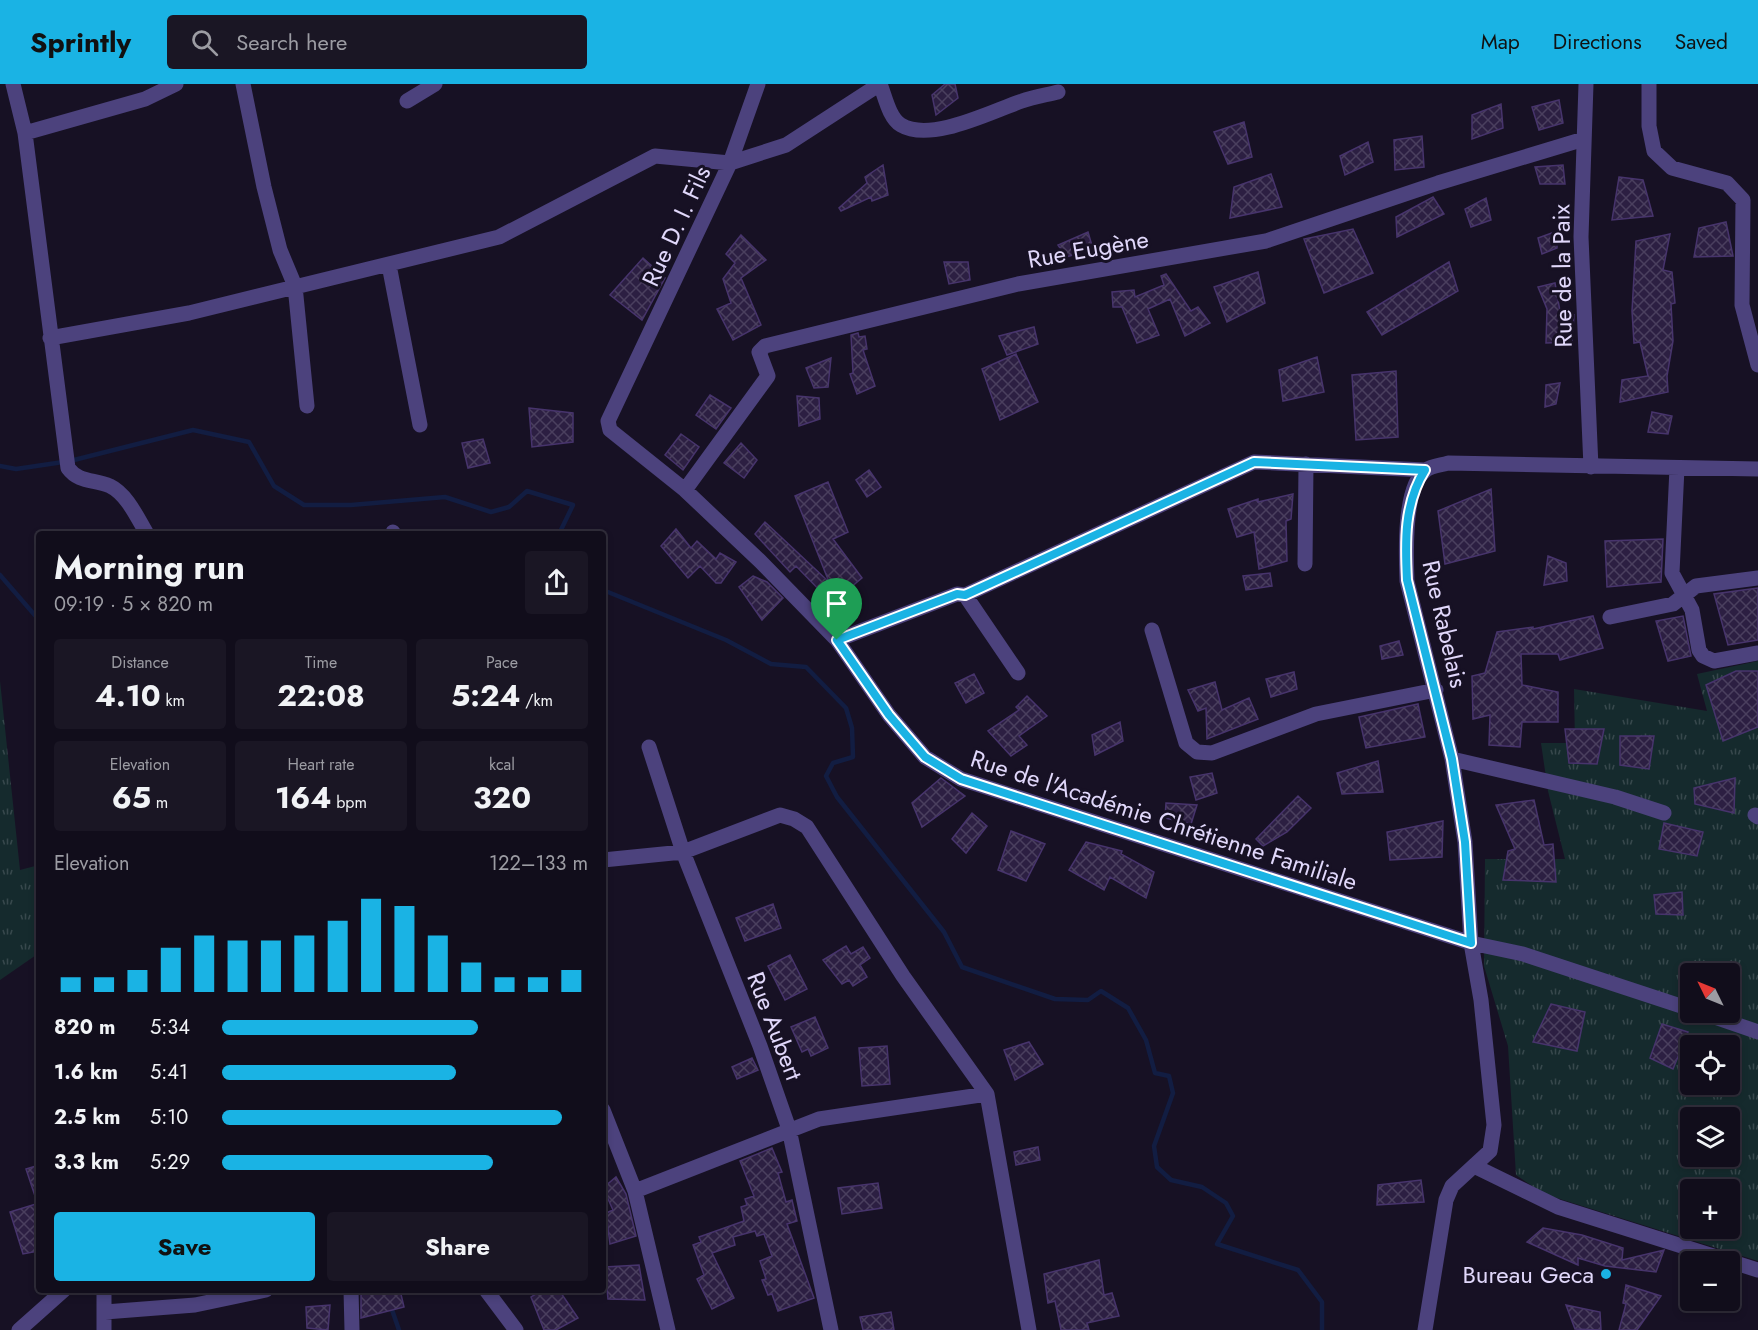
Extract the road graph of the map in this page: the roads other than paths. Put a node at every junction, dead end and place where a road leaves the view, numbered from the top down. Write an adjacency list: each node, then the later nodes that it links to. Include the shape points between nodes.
1 (13, 84): 11 (street)
2 (176, 84): 11 (street, via 146,99)
3 (243, 84): 15 (street, via 280,250)
4 (435, 84): 10 (street)
5 (758, 84): 13 (street)
6 (880, 84): 9 (street, via 892,114 900,124 913,130 959,126 1024,100); 13 (street, Rue D. I. Fils, via 786,145)
7 (1586, 84): 12 (street, Rue de la Paix)
8 (1649, 84): 17 (street, via 1653,151 1672,168 1727,183 1743,200 1742,305)
9 (1058, 92)
10 (407, 101)
11 (25, 133): 16 (street)
12 (1584, 139): 22 (street, Rue de la Paix, via 1581,237); 26 (street, Rue Eugène, via 1266,241 1018,284 765,346 759,352 768,376)
13 (730, 163): 14 (street, via 655,156 499,237); 20 (street, Rue D. I. Fils, via 608,421)
14 (389, 265): 15 (street); 19 (street)
15 (295, 286): 16 (street, via 189,313); 18 (street)
16 (50, 338): 27 (street, via 68,468 77,478 116,491)
17 (1758, 365)
18 (307, 406)
19 (420, 425)
20 (609, 430): 26 (street, Rue de l'Académie Chrétienne Familiale)
21 (1306, 464): 25 (street); 28 (street); 30 (street, via 1254,462)
22 (1591, 467): 23 (street); 25 (street, via 1448,463)
23 (1677, 468): 24 (street); 31 (street, via 1672,573)
24 (1758, 468)
25 (1425, 470): 37 (street, Rue Rabelais, via 1414,488 1409,511 1406,561 1407,580)
26 (685, 490): 34 (street, Rue de l'Académie Chrétienne Familiale)
27 (145, 531)
28 (1305, 564)
29 (1758, 578): 31 (street, via 1696,586)
30 (965, 595): 34 (street, via 957,594); 36 (street)
31 (1682, 595): 32 (street, via 1673,604); 35 (street, via 1692,610 1703,656 1714,661)
32 (1610, 617)
33 (1152, 630): 37 (street, via 1186,743 1197,752 1212,753 1316,714)
34 (837, 640): 43 (street, Rue de l'Académie Chrétienne Familiale, via 889,715 925,757 961,779)
35 (1758, 653)
36 (1018, 672)
37 (1436, 690): 39 (street, Rue Rabelais)
38 (649, 747): 41 (street, Rue Aubert)
39 (1452, 759): 40 (street, via 1615,797); 43 (street, Rue Rabelais, via 1465,842)
40 (1664, 813)
41 (683, 852): 42 (street); 47 (street, via 780,815 807,827 903,976); 49 (street, Rue Aubert)
42 (606, 860)
43 (1471, 943): 44 (street, Rue de l'Académie Chrétienne Familiale, via 1523,954); 50 (street, Rue Rabelais, via 1494,1125 1490,1151)
44 (1680, 1006)
45 (1732, 1023): 46 (street)
46 (1758, 1032)
47 (987, 1094): 49 (street, via 819,1119); 65 (street)
48 (606, 1118): 51 (street)
49 (789, 1129): 51 (street); 64 (street, Rue Aubert)
50 (1476, 1167): 52 (street, via 1558,1208); 66 (street, Rue Rabelais, via 1457,1181 1446,1200)
51 (635, 1191): 63 (street)
52 (1758, 1270)
53 (61, 1293): 59 (street)
54 (104, 1293): 58 (street)
55 (252, 1293): 58 (street, via 195,1305)
56 (351, 1293): 61 (street)
57 (488, 1293): 62 (street)
58 (105, 1312): 60 (street)
59 (19, 1330)
60 (104, 1330)
61 (352, 1330)
62 (516, 1330)
63 (669, 1330)
64 (831, 1330)
65 (1029, 1330)
66 (1425, 1330)

